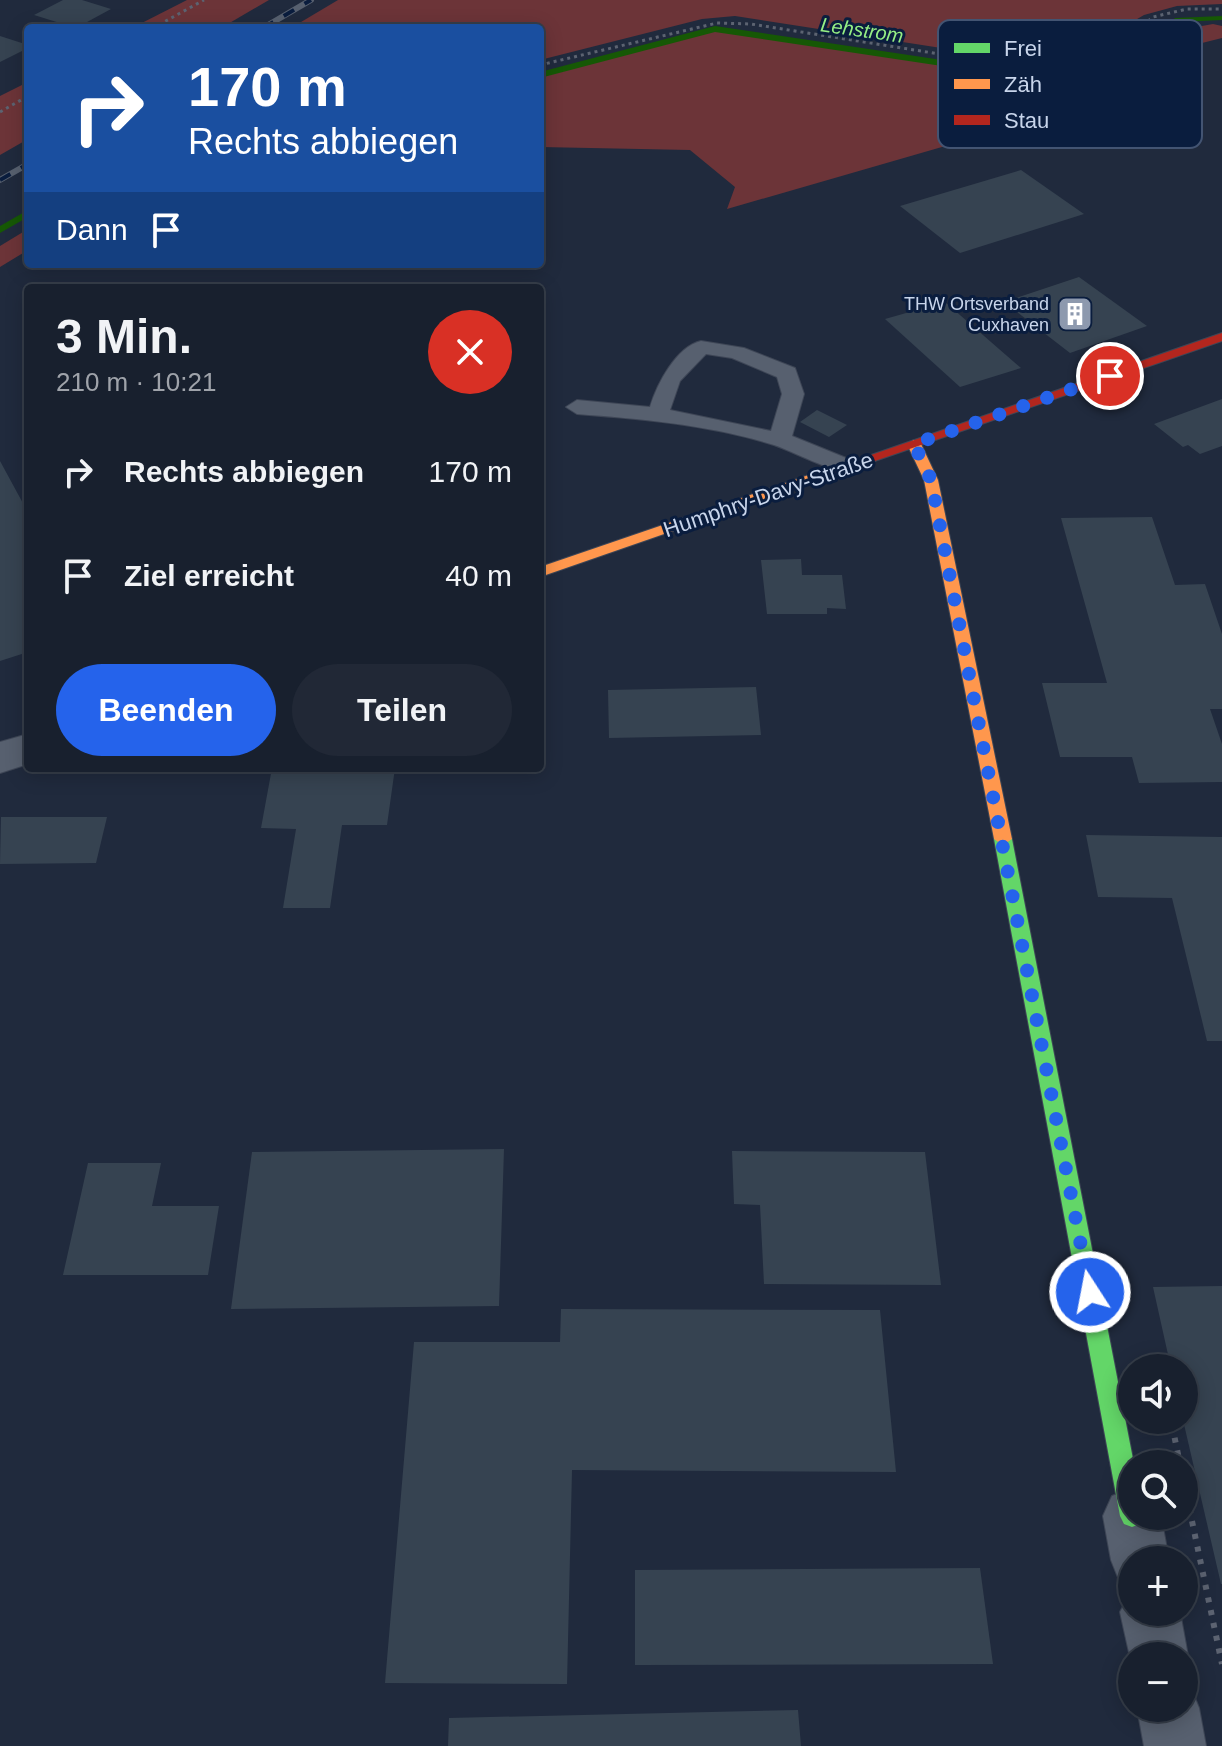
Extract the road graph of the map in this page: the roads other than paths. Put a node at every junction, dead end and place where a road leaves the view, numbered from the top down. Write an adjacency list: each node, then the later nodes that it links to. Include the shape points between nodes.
1 (1222, 337): 5 (street, Humphry-Davy-Straße)
2 (577, 407): 3 (lane)
3 (658, 414): 4 (lane); 4 (lane, via 670,379 701,347 737,352 787,373 793,394)
4 (780, 438): 6 (lane)
5 (914, 444): 6 (street, Humphry-Davy-Straße); 10 (street, via 931,480)
6 (848, 467): 7 (street, Humphry-Davy-Straße)
7 (544, 571)
8 (24, 749): 9 (street)
9 (0, 758)
10 (1120, 1450)
11 (1171, 1722): 12 (street)
12 (1175, 1746)

